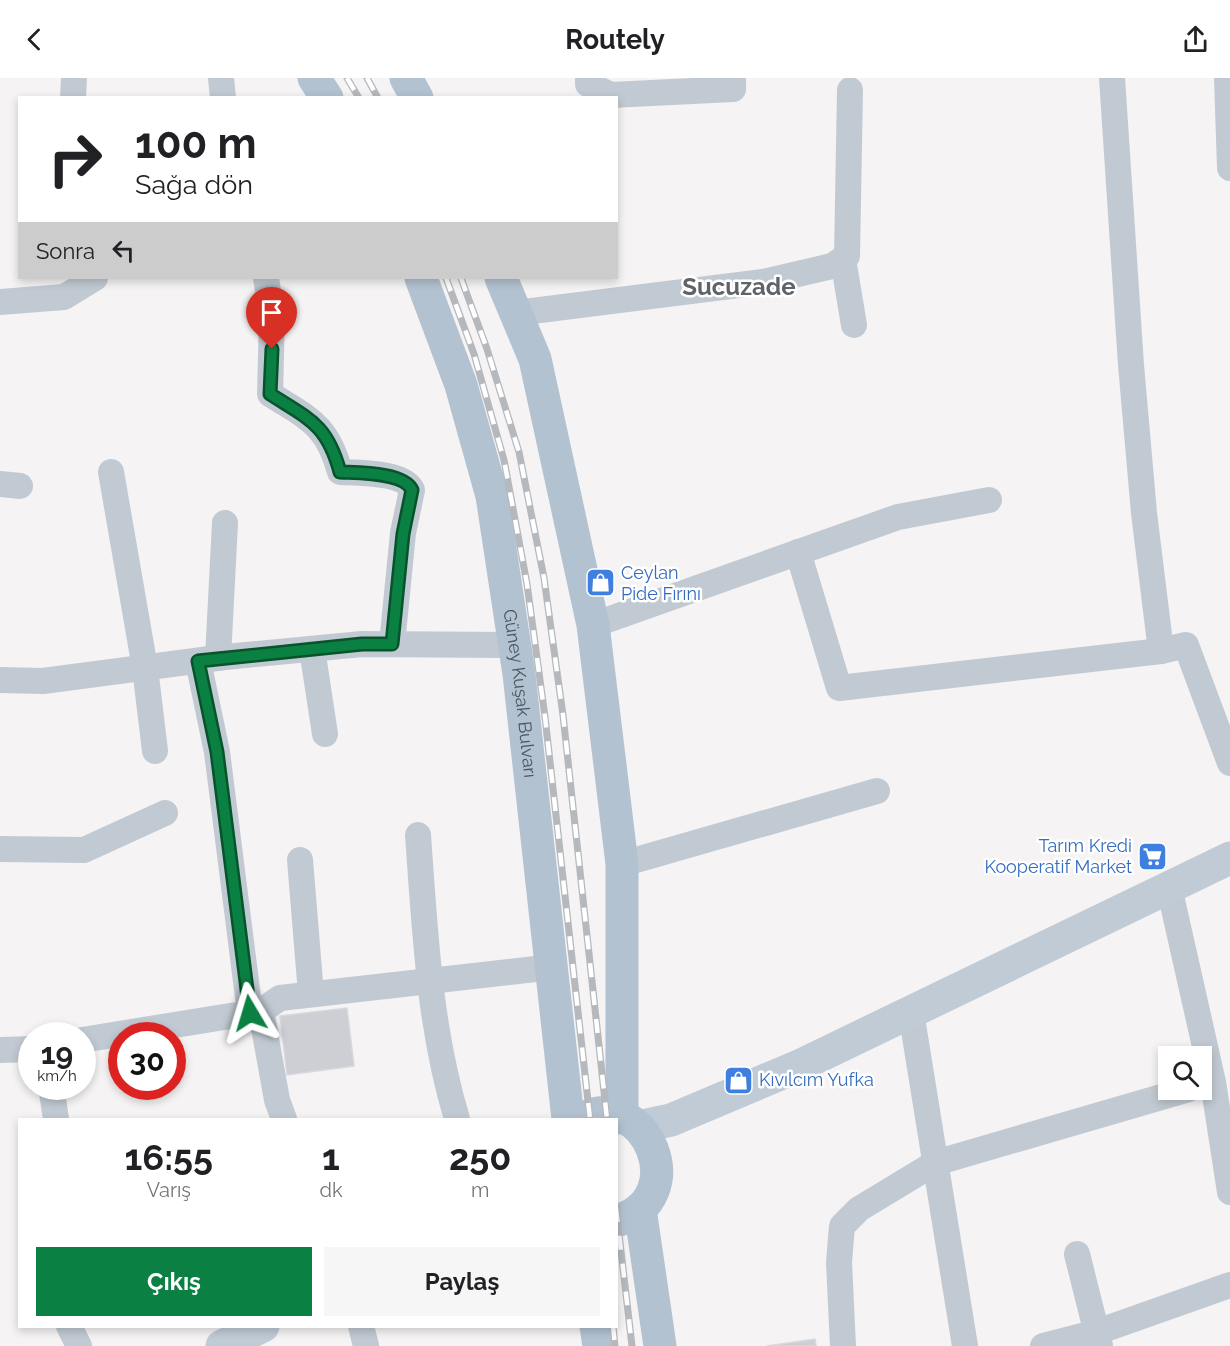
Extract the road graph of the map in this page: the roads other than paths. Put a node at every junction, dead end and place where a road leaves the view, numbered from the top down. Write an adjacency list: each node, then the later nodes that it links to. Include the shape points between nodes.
1 (74, 78): 10 (street)
2 (221, 78): 11 (street)
3 (314, 78): 12 (main road)
4 (406, 78): 13 (main road)
5 (588, 78): 6 (street, via 588,84 610,95 733,89)
6 (733, 78)
7 (1112, 78): 32 (street, via 1131,365)
8 (1227, 78): 14 (street)
9 (850, 90): 15 (street, via 847,256)
10 (73, 96)
11 (223, 96)
12 (326, 96)
13 (416, 96)
14 (1230, 168)
15 (843, 259): 22 (street, via 832,267 763,282); 23 (street)
16 (92, 279): 20 (street)
17 (266, 279): 29 (street, via 272,316 270,394 316,423 333,446 340,472 382,475 410,484)
18 (421, 279): 30 (main road, Güney Kuşak Bulvarı, via 461,385 492,496)
19 (501, 279): 22 (main road)
20 (64, 287): 21 (street)
21 (0, 302)
22 (516, 313): 28 (main road, via 535,359)
23 (854, 325)
24 (111, 472): 34 (street)
25 (989, 500): 27 (street, via 898,517)
26 (225, 523): 33 (street)
27 (798, 552): 28 (street); 32 (street, via 839,688)
28 (593, 625): 45 (main road)
29 (392, 644): 30 (street); 31 (street)
30 (514, 645): 47 (main road, Güney Kuşak Bulvarı)
31 (312, 649): 33 (street); 36 (street)
32 (1161, 651): 38 (street, via 1186,645)
33 (208, 660): 34 (street); 50 (street, via 217,752)
34 (145, 668): 35 (street, via 43,681); 37 (street)
35 (0, 680)
36 (325, 734)
37 (155, 751)
38 (1230, 763)
39 (877, 791): 45 (street)
40 (165, 813): 42 (street, via 84,850)
41 (418, 835): 48 (street)
42 (0, 849)
43 (1230, 858): 46 (main road)
44 (300, 860): 49 (street)
45 (622, 864): 67 (main road)
46 (1169, 887): 51 (main road); 53 (street)
47 (553, 967): 48 (street); 62 (main road, Güney Kuşak Bulvarı)
48 (428, 980): 49 (street); 61 (street, via 444,1077)
49 (311, 994): 50 (street, via 280,998)
50 (256, 1012): 52 (street); 60 (street)
51 (910, 1012): 66 (main road, via 799,1066); 70 (street)
52 (96, 1039)
53 (1201, 1046)
54 (18, 1049): 55 (street)
55 (0, 1050)
56 (1212, 1095): 68 (street)
57 (1158, 1098): 70 (street)
58 (53, 1100): 59 (street)
59 (56, 1118)
60 (284, 1118)
61 (457, 1118)
62 (568, 1118)
63 (586, 1118): 64 (main road, via 604,1114)
64 (617, 1118)
65 (618, 1118): 67 (main road)
66 (671, 1120): 67 (main road); 69 (main road)
67 (630, 1122): 69 (main road, via 650,1141)
68 (1225, 1134): 71 (street)
69 (657, 1159): 72 (main road, via 654,1186)
70 (935, 1163): 85 (street, via 859,1209 842,1226 839,1262); 86 (street)
71 (1230, 1192)
72 (628, 1215): 84 (main road)
73 (1077, 1254): 79 (street)
74 (1230, 1285): 79 (street)
75 (70, 1328): 80 (street)
76 (258, 1328): 81 (main road)
77 (362, 1328): 82 (street)
78 (596, 1328): 83 (main road)
79 (1099, 1339): 87 (street)
80 (79, 1346)
81 (222, 1346)
82 (366, 1346)
83 (599, 1346)
84 (660, 1346)
85 (843, 1346)
86 (965, 1346)
87 (1043, 1346)

